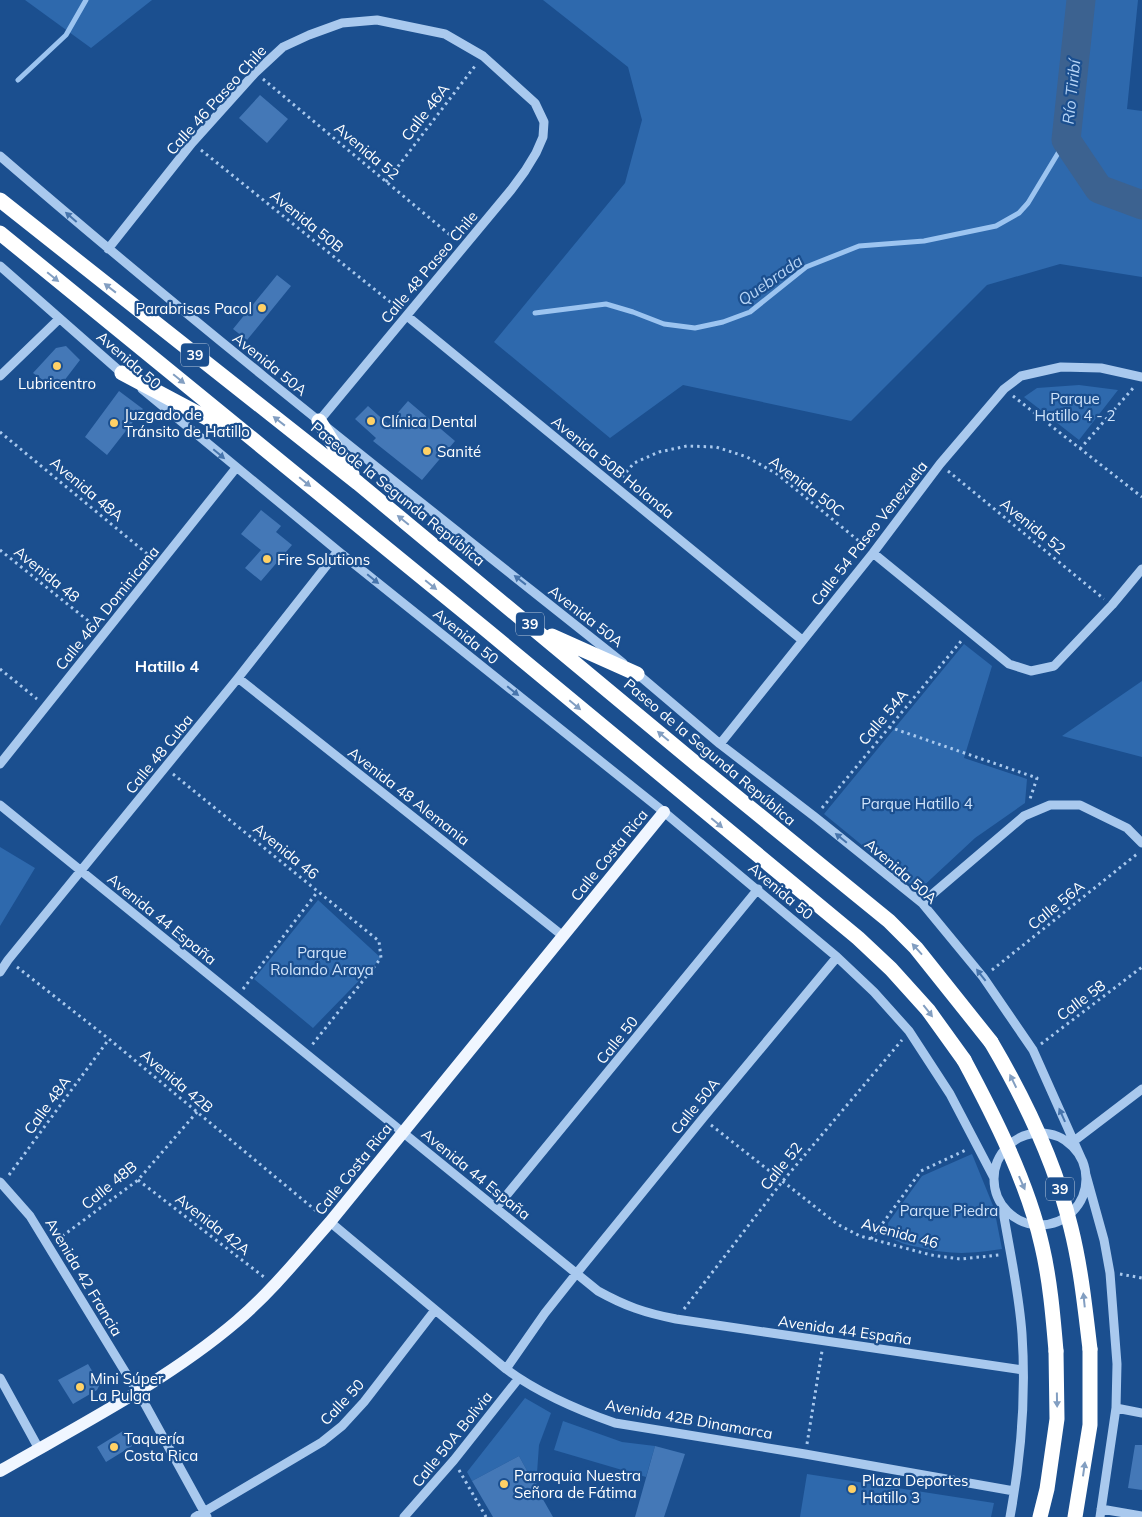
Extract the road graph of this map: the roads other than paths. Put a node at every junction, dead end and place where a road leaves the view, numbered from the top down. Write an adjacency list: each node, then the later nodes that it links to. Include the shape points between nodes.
1 (544, 122): 5 (street, Calle 46 Paseo Chile, via 535,103 483,56 445,34 377,20 342,23 283,47 255,73 192,143); 7 (street, Calle 48 Paseo Chile, via 543,137 525,171)
2 (0, 156): 5 (street, Avenida 50A, one-way to 2)
3 (0, 200): 15 (highway, Paseo de la Segunda República / 39, one-way to 3)
4 (0, 233): 13 (highway, 39, one-way to 13)
5 (108, 249): 12 (street, Avenida 50A)
6 (0, 266): 8 (street, Avenida 50)
7 (407, 316): 12 (street, Calle 48 Paseo Chile); 20 (street, Avenida 50B Holanda)
8 (59, 318): 9 (street, Avenida 50); 10 (street)
9 (122, 373): 13 (highway); 14 (street, Avenida 50, one-way to 14)
10 (0, 376)
11 (1142, 377): 17 (street, Calle 54 Paseo Venezuela, via 1101,368 1061,367 1021,376 1004,389 940,464)
12 (319, 421): 15 (highway); 21 (street, Avenida 50A, one-way to 12)
13 (263, 448): 62 (highway, 39, one-way to 62, bridge, via 858,938 928,1010 964,1060 985,1100 1029,1200 1042,1246 1056,1351 1057,1419)
14 (236, 468): 16 (street, Avenida 50); 24 (street, Calle 46A Dominicana)
15 (358, 484): 19 (highway, Paseo de la Segunda República / 39, one-way to 15)
16 (338, 551): 22 (street, Calle 48 Cuba); 26 (street, Avenida 50, one-way to 26)
17 (873, 553): 18 (street, via 1009,664 1031,671 1054,666); 20 (street, Calle 54 Paseo Venezuela)
18 (1142, 569)
19 (534, 628): 21 (highway); 63 (highway, Paseo de la Segunda República / 39, one-way to 19, bridge, via 1090,1425 1090,1349 1080,1269 1056,1174 1012,1078 991,1042 916,948 889,921)
20 (802, 640): 23 (street, Calle 54 Paseo Venezuela)
21 (637, 674): 23 (street, Avenida 50A)
22 (238, 678): 28 (street, Calle 48 Cuba); 31 (street, Avenida 48 Alemania)
23 (720, 744): 30 (street, Avenida 50A, one-way to 23)
24 (0, 764)
25 (0, 805): 28 (street, Avenida 44 España)
26 (664, 812): 29 (street, Avenida 50); 31 (main road, Calle Costa Rica)
27 (1142, 843): 30 (street, via 1127,828 1080,805 1050,804 1024,816)
28 (81, 870): 33 (street, Calle 48 Cuba); 35 (street, Avenida 44 España)
29 (758, 889): 32 (street, Avenida 50); 42 (street, Calle 50)
30 (922, 903): 36 (street, Avenida 50A, one-way to 30, via 1033,1050 983,977)
31 (563, 936): 35 (main road, Calle Costa Rica)
32 (838, 957): 39 (street, Avenida 50, via 909,1031 950,1094); 44 (street, Calle 50A)
33 (0, 972)
34 (1142, 1089): 36 (street)
35 (403, 1133): 42 (street, Avenida 44 España); 43 (main road, Calle Costa Rica)
36 (1074, 1141): 37 (street, Avenida 50A)
37 (1082, 1160): 38 (street); 39 (street, via 1073,1147 1060,1138 1030,1134 1004,1150)
38 (1086, 1175): 41 (street, via 1080,1201 1062,1220 1036,1225 1017,1218); 51 (street, via 1110,1273 1117,1364)
39 (994, 1178): 41 (street, via 996,1194)
40 (1, 1183): 50 (street, Avenida 42 Francia, via 30,1216)
41 (1002, 1205): 47 (street, via 1022,1333)
42 (496, 1208): 44 (street, Avenida 44 España)
43 (330, 1222): 45 (street, Avenida 42B Dinamarca); 50 (main road, Calle Costa Rica, via 237,1321)
44 (576, 1274): 46 (street); 47 (street, Avenida 44 España, via 598,1291 648,1314)
45 (435, 1310): 46 (street, Avenida 42B Dinamarca); 57 (street, Calle 50, via 342,1426 322,1442)
46 (506, 1369): 49 (street, Avenida 42B Dinamarca)
47 (1023, 1370): 55 (street)
48 (0, 1378): 53 (street)
49 (519, 1378): 55 (street, Avenida 42B Dinamarca, via 588,1414 615,1423); 60 (street, Calle 50A Bolivia)
50 (137, 1392): 53 (main road, Calle Costa Rica); 57 (street, Avenida 42 Francia)
51 (1116, 1408): 52 (street); 56 (street)
52 (1142, 1413)
53 (39, 1449): 54 (main road, Calle Costa Rica)
54 (0, 1471)
55 (1014, 1491): 61 (street)
56 (1101, 1513): 58 (street)
57 (206, 1514): 59 (street, Calle 50)
58 (1142, 1516)
59 (195, 1517)
60 (404, 1517)
61 (1010, 1517)
62 (1040, 1517)
63 (1075, 1517)

